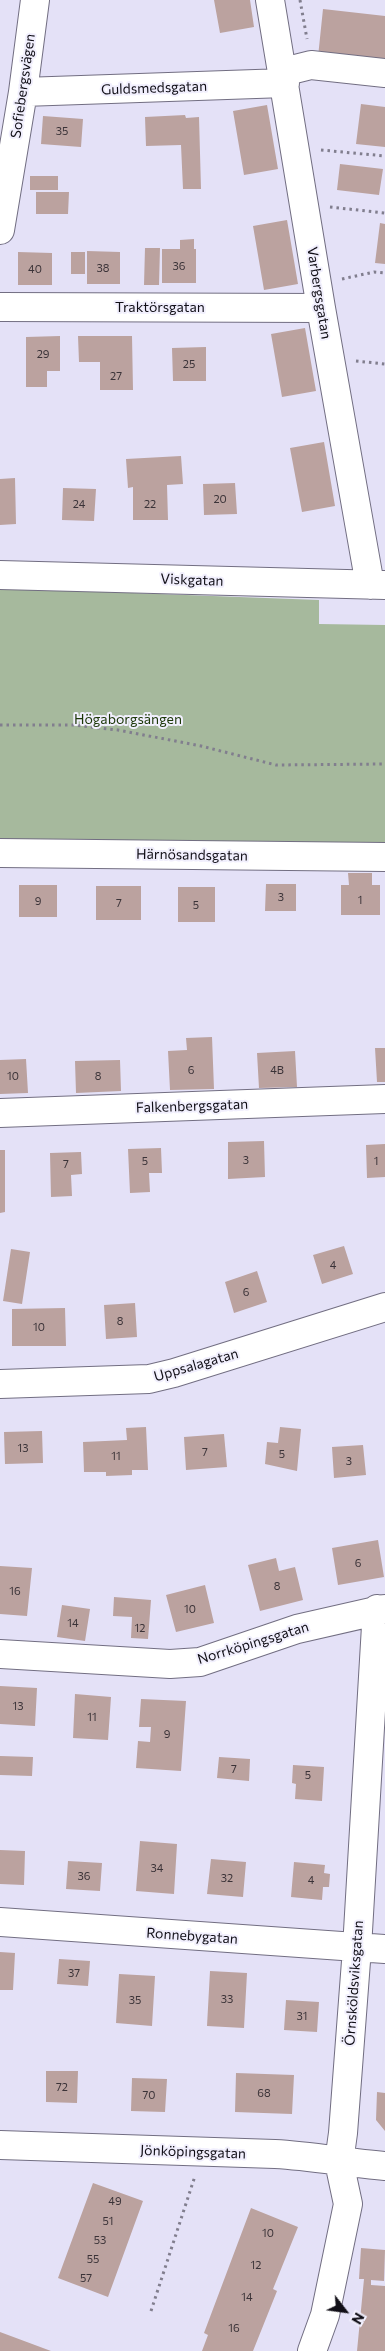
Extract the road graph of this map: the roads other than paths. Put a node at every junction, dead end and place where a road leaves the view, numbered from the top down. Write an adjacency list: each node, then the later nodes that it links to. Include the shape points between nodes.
1 (35, 0): 5 (street, Sofiebergsvägen)
2 (270, 0): 4 (street, Varbergsgatan)
3 (385, 73): 4 (street, Guldsmedsgatan, via 311,64)
4 (284, 77): 5 (street, Guldsmedsgatan); 8 (street, Varbergsgatan)
5 (23, 92): 6 (street, Sofiebergsvägen)
6 (0, 230)
7 (0, 307): 8 (street, Traktörsgatan)
8 (321, 308): 10 (street, Varbergsgatan)
9 (0, 575): 10 (street, Viskgatan)
10 (378, 585)
11 (0, 854): 12 (street, Härnösandsgatan)
12 (385, 857)
13 (385, 1099): 14 (street, Falkenbergsgatan)
14 (0, 1113)
15 (385, 1307): 16 (street, Uppsalagatan, via 149,1379)
16 (0, 1384)
17 (381, 1609): 18 (street, Norrköpingsgatan, via 297,1629 200,1662 170,1664); 20 (street, Örnsköldsviksgatan)
18 (0, 1654)
19 (0, 1922): 20 (street, Ronnebygatan)
20 (357, 1948): 21 (street, Ronnebygatan); 23 (street, Örnsköldsviksgatan)
21 (385, 1949)
22 (0, 2145): 23 (street, Jönköpingsgatan, via 312,2156)
23 (339, 2162): 24 (street, Jönköpingsgatan); 25 (street, Örnsköldsviksgatan, via 348,2204 326,2315)
24 (385, 2166)
25 (312, 2351)

